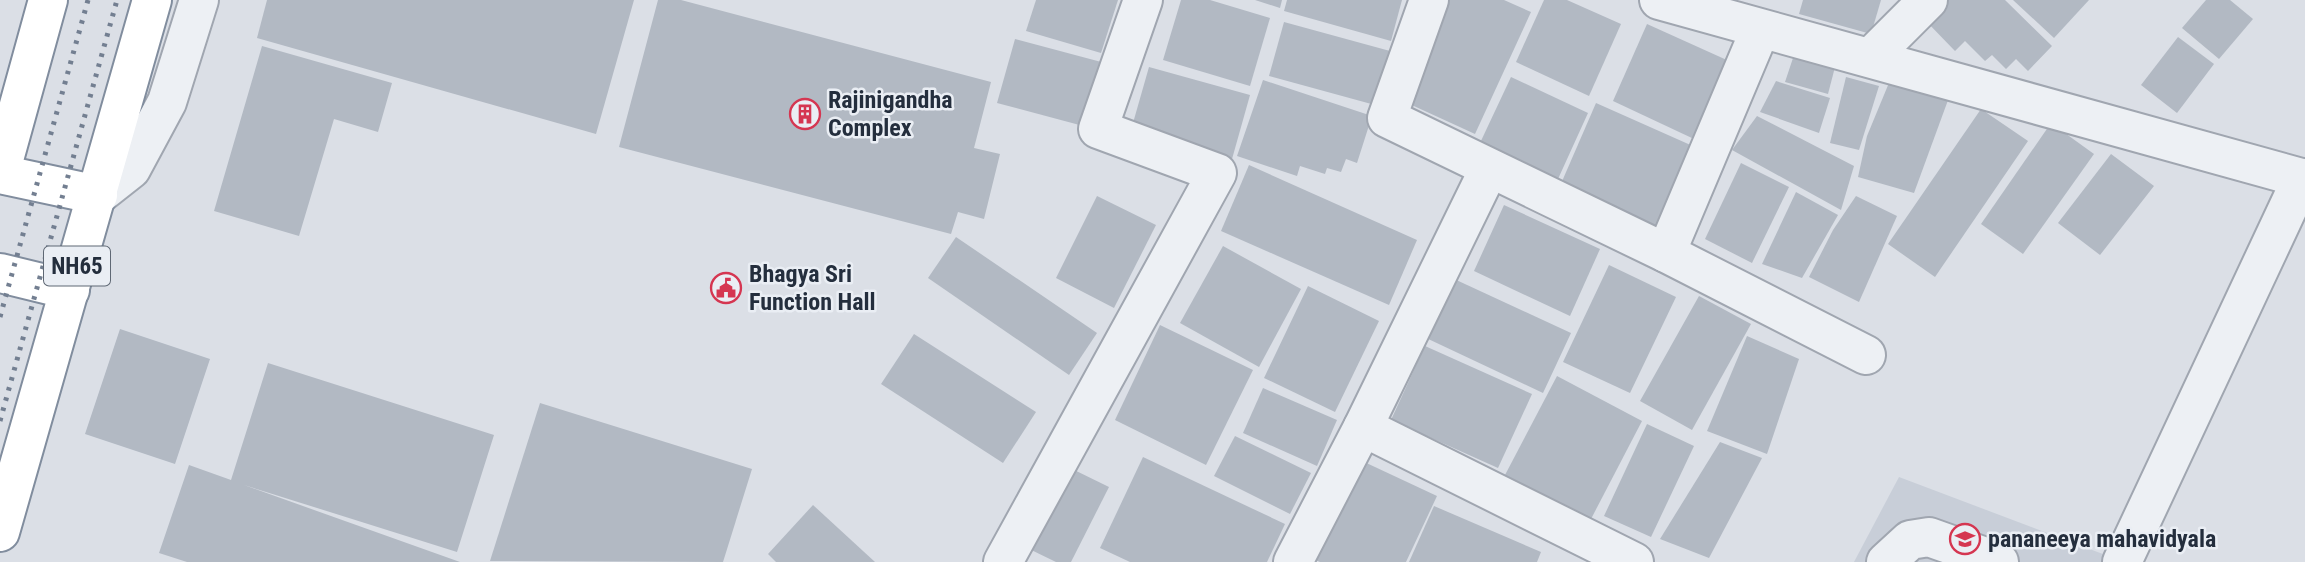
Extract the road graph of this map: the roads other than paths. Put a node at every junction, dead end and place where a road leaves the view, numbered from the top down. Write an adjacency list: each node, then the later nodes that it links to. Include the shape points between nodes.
1 (48, 0): 11 (highway)
2 (152, 0): 13 (highway, NH65)
3 (199, 0): 13 (street, via 167,102 131,169)
4 (1143, 0): 20 (street, via 1098,129 1217,173)
5 (1429, 0): 10 (street, via 1387,118)
6 (1659, 0): 8 (street)
7 (1928, 0): 9 (street)
8 (1760, 30): 9 (street); 14 (street)
9 (1871, 57): 12 (street)
10 (1489, 169): 14 (street); 18 (street)
11 (0, 174): 13 (highway)
12 (2303, 178): 25 (street)
13 (97, 195): 16 (highway, NH65)
14 (1666, 253): 17 (street)
15 (0, 273): 16 (highway)
16 (70, 290): 19 (highway, NH65)
17 (1866, 355)
18 (1363, 427): 21 (street); 22 (street)
19 (0, 532)
20 (1003, 562)
21 (1293, 562)
22 (1634, 562)
23 (1886, 562): 24 (street, via 1910,540 1929,537)
24 (1999, 562)
25 (2122, 562)

